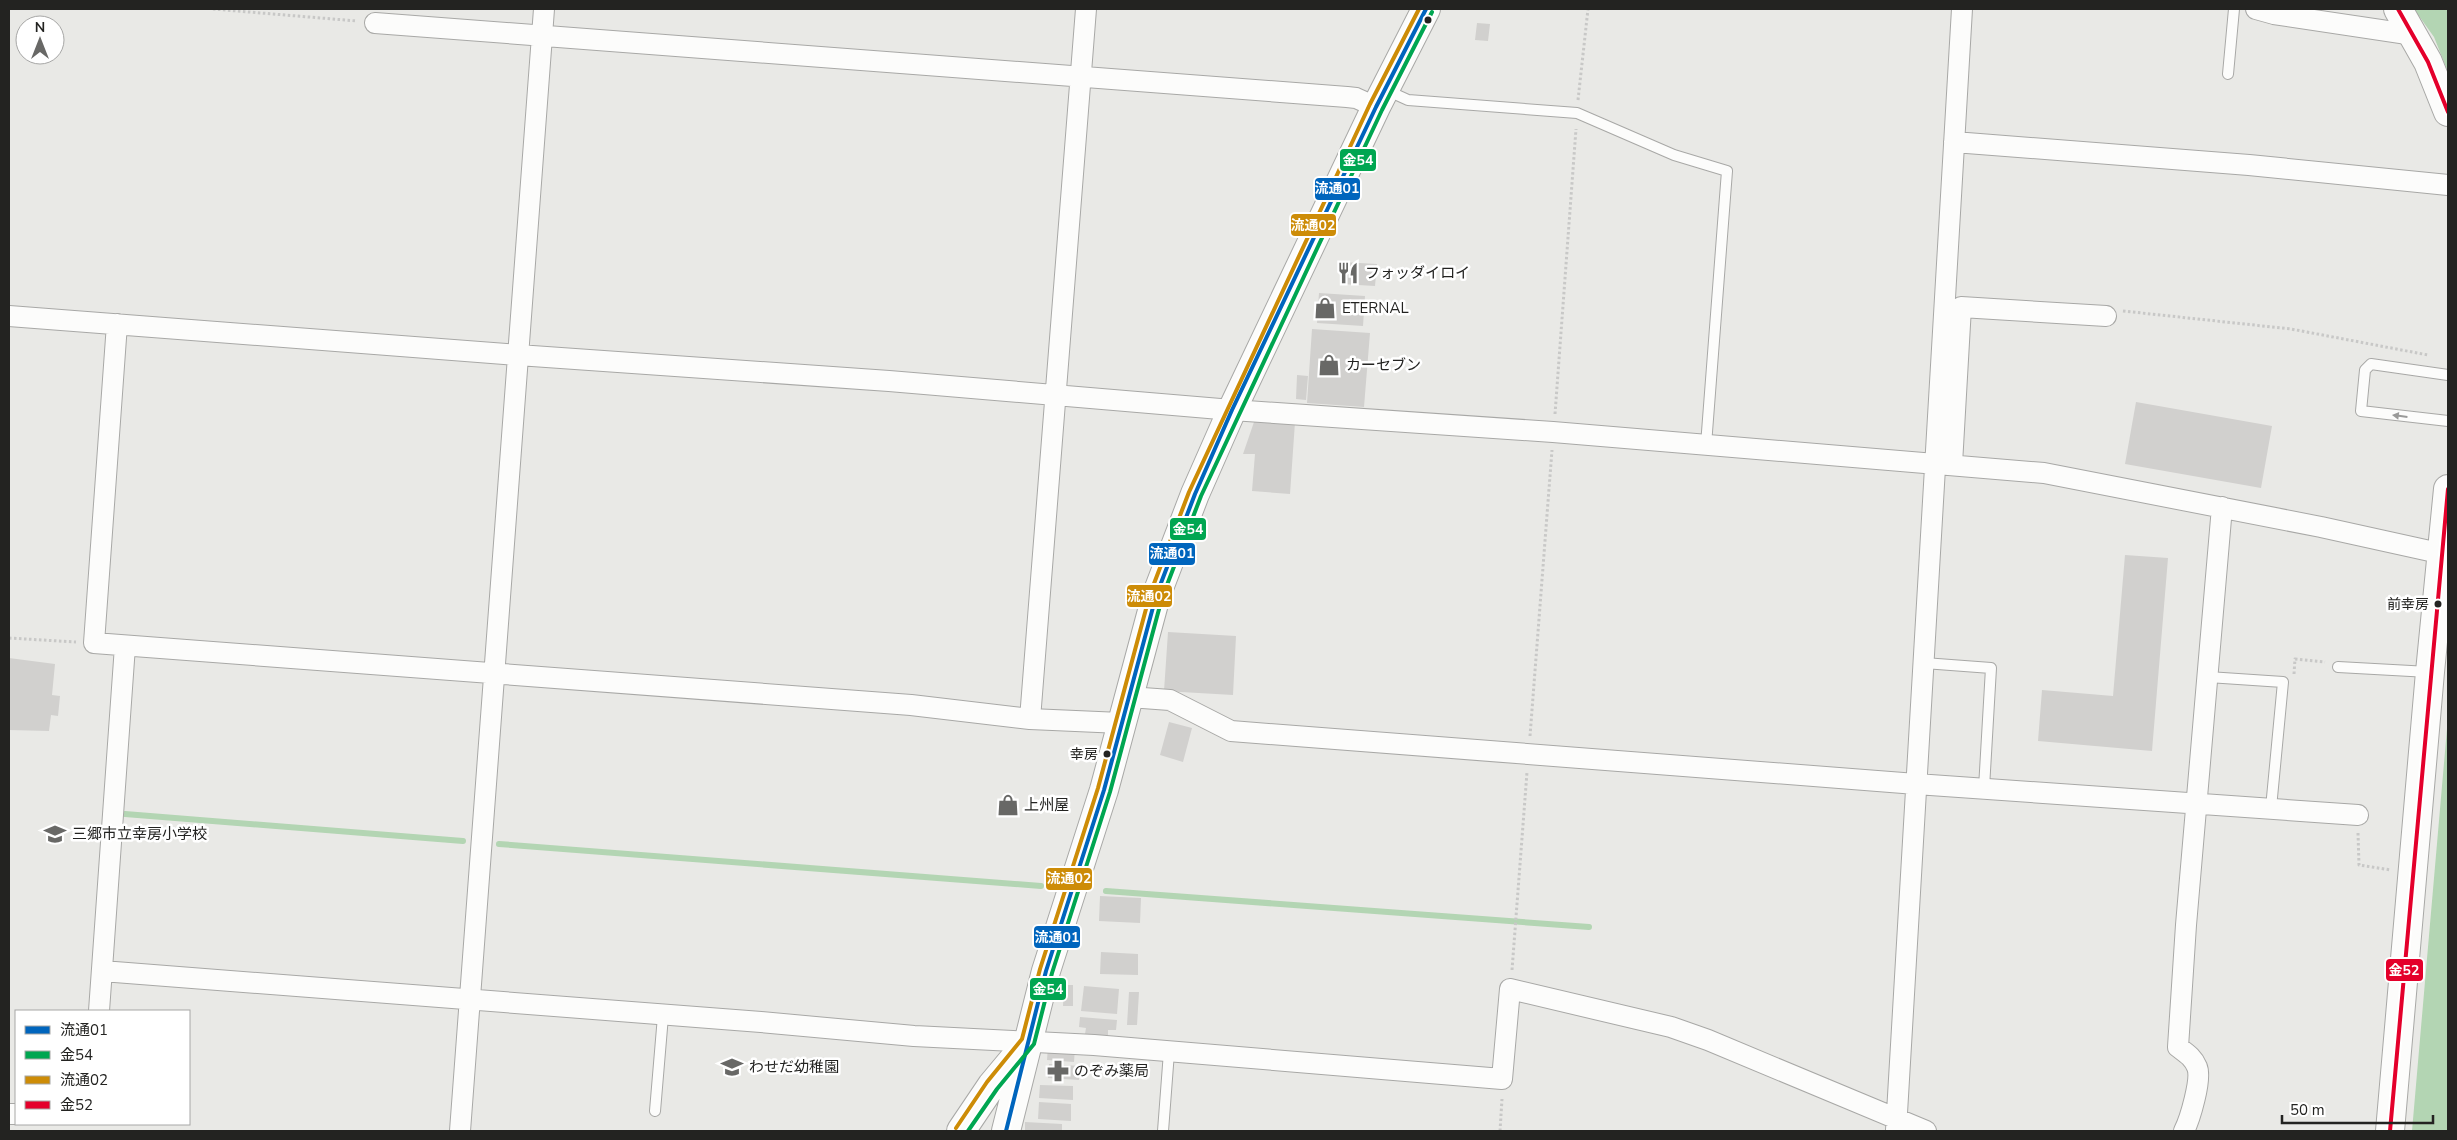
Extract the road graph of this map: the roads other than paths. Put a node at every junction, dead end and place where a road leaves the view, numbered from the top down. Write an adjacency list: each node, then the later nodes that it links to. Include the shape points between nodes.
1 (544, 9): 10 (street)
2 (1086, 9): 12 (street)
3 (1426, 9): 13 (main road)
4 (1962, 9): 15 (street)
5 (2234, 9): 11 (lane)
6 (2256, 9): 9 (street)
7 (2398, 9): 9 (main road)
8 (375, 23): 10 (street)
9 (2414, 35): 14 (main road)
10 (543, 36): 12 (street); 21 (street)
11 (2228, 74)
12 (1081, 77): 13 (street); 23 (street)
13 (1380, 98): 24 (main road); 26 (lane, via 1577,113 1674,155 1727,171)
14 (2446, 101)
15 (1954, 142): 16 (street, via 2248,165); 20 (street)
16 (2448, 185)
17 (9, 316): 19 (street)
18 (2106, 316): 20 (street, via 1961,307)
19 (117, 324): 21 (street); 31 (street, via 94,643)
20 (1951, 342): 27 (street)
21 (518, 355): 23 (street); 35 (street)
22 (2448, 375): 25 (lane, one-way to 22, via 2361,411 2365,370 2371,364)
23 (1055, 395): 24 (street); 38 (street)
24 (1232, 410): 26 (street); 37 (main road, via 1156,596)
25 (2448, 421)
26 (1706, 445): 27 (street)
27 (1943, 463): 29 (street, via 2044,473); 32 (street)
28 (2448, 489): 30 (main road)
29 (2222, 507): 30 (street); 36 (street)
30 (2445, 554): 34 (main road)
31 (125, 646): 35 (street); 44 (street)
32 (1924, 663): 39 (street); 40 (lane, via 1992,668)
33 (2338, 667): 34 (lane)
34 (2430, 672): 58 (main road)
35 (494, 675): 38 (street, via 911,705); 45 (street)
36 (2208, 677): 41 (street); 42 (lane, via 2284,682)
37 (1125, 710): 38 (street); 39 (street, via 1170,700 1231,732); 48 (main road, via 1090,839 1046,971)
38 (1030, 719)
39 (1916, 784): 40 (street); 51 (street)
40 (1984, 788): 41 (street)
41 (2196, 803): 42 (street); 57 (street, via 2178,1047 2198,1068 2194,1104)
42 (2272, 808): 43 (street)
43 (2358, 815)
44 (102, 972): 45 (street); 46 (street)
45 (469, 1000): 47 (street); 52 (street)
46 (99, 1010)
47 (663, 1016): 48 (street); 50 (lane)
48 (1028, 1042): 49 (street); 53 (main road, via 992,1085); 54 (main road)
49 (1169, 1052): 51 (street, via 1502,1079 1510,989 1671,1027 1708,1040); 55 (lane)
50 (655, 1110)
51 (1896, 1125): 56 (street)
52 (460, 1131)
53 (961, 1131)
54 (1006, 1131)
55 (1163, 1131)
56 (1926, 1131)
57 (2184, 1131)
58 (2390, 1131)

